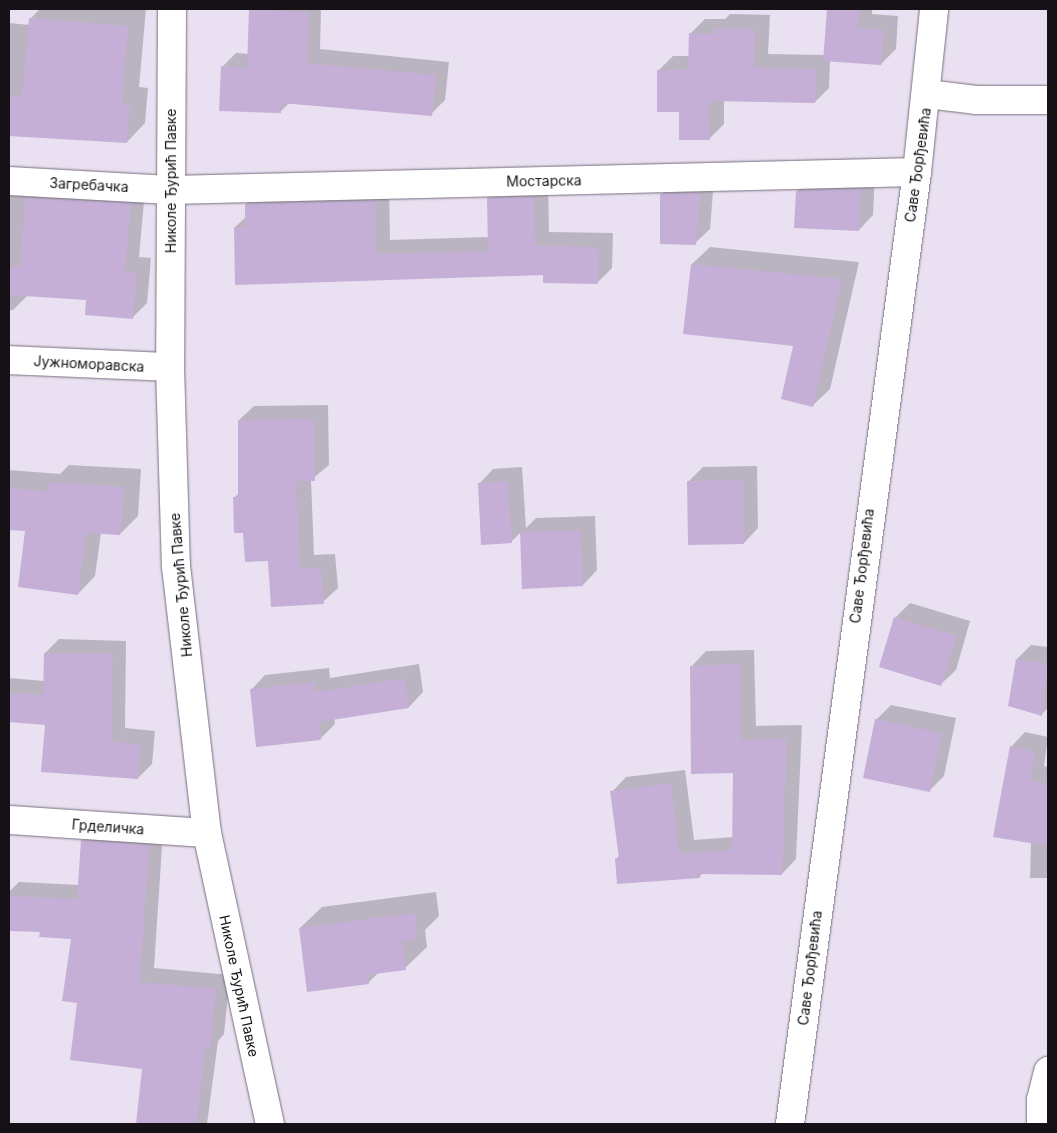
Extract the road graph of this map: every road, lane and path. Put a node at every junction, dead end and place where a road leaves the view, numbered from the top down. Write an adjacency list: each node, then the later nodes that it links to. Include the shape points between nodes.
1 (172, 9): 7 (street, Николе Ђурић Павке)
2 (934, 9): 3 (street, Саве Ђорђевића)
3 (928, 94): 4 (street, via 976,100); 5 (street, Саве Ђорђевића)
4 (1048, 100)
5 (918, 172): 7 (street, Мостарска); 14 (street, Саве Ђорђевића)
6 (9, 181): 7 (street, Загребачка)
7 (170, 190): 9 (street, Николе Ђурић Павке)
8 (9, 360): 9 (street, Јужноморавска)
9 (170, 367): 11 (street, Николе Ђурић Павке, via 176,566)
10 (9, 820): 11 (street, Грделичка)
11 (207, 834): 13 (street, Николе Ђурић Павке)
12 (1048, 1071): 15 (street, via 1041,1100)
13 (270, 1124)
14 (790, 1124)
15 (1042, 1124)

